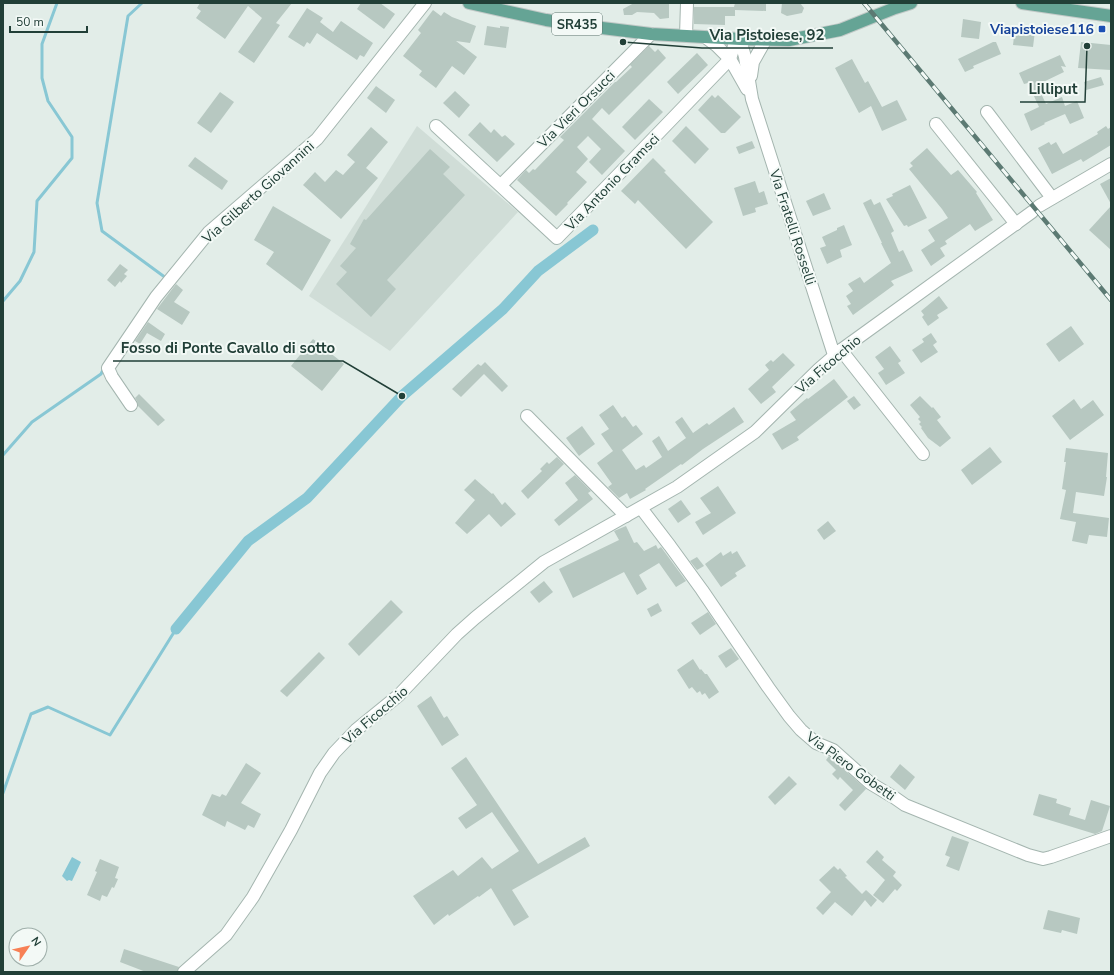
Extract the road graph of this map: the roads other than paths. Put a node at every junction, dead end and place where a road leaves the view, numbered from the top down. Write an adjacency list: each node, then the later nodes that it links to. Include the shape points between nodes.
1 (425, 3): 23 (street, Via Gilberto Giovannini, via 317,139 209,232 156,297 108,368)
2 (469, 3): 8 (main road, SR435, via 546,20)
3 (687, 3): 9 (street)
4 (911, 3): 6 (main road, SR435)
5 (1022, 3): 7 (main road)
6 (895, 5): 12 (main road, SR435, via 840,30 789,40)
7 (1111, 16)
8 (650, 34): 9 (main road, SR435); 19 (street, Via Vieri Orsucci)
9 (686, 36): 10 (main road, SR435)
10 (705, 37): 11 (main road, SR435); 13 (street, Via Fratelli Rosselli)
11 (740, 39): 12 (main road, SR435); 13 (street, via 734,46); 14 (street, Via Fratelli Rosselli)
12 (766, 39): 14 (street, Via Fratelli Rosselli, via 753,62)
13 (730, 59): 14 (street, Via Fratelli Rosselli); 19 (street, Via Antonio Gramsci, via 557,238)
14 (752, 99): 22 (street, Via Fratelli Rosselli)
15 (988, 112): 20 (street)
16 (936, 124): 21 (street)
17 (436, 126): 19 (street, Via Antonio Gramsci)
18 (1111, 164): 20 (street, Via Ficocchio)
19 (501, 185)
20 (1052, 198): 21 (street, Via Ficocchio)
21 (1016, 224): 22 (street, Via Ficocchio)
22 (838, 353): 25 (street); 26 (street, Via Ficocchio, via 754,432 676,487)
23 (131, 405)
24 (528, 416): 27 (street)
25 (923, 454)
26 (641, 508): 27 (street, Via Ficocchio); 28 (street, Via Piero Gobetti, via 702,590 789,716 809,738 833,750 870,783 905,805 1043,859)
27 (626, 516): 29 (street, Via Ficocchio, via 538,567 457,634 399,695 341,744 320,773 268,871 240,916 226,935)
28 (1111, 836)
29 (184, 972)

